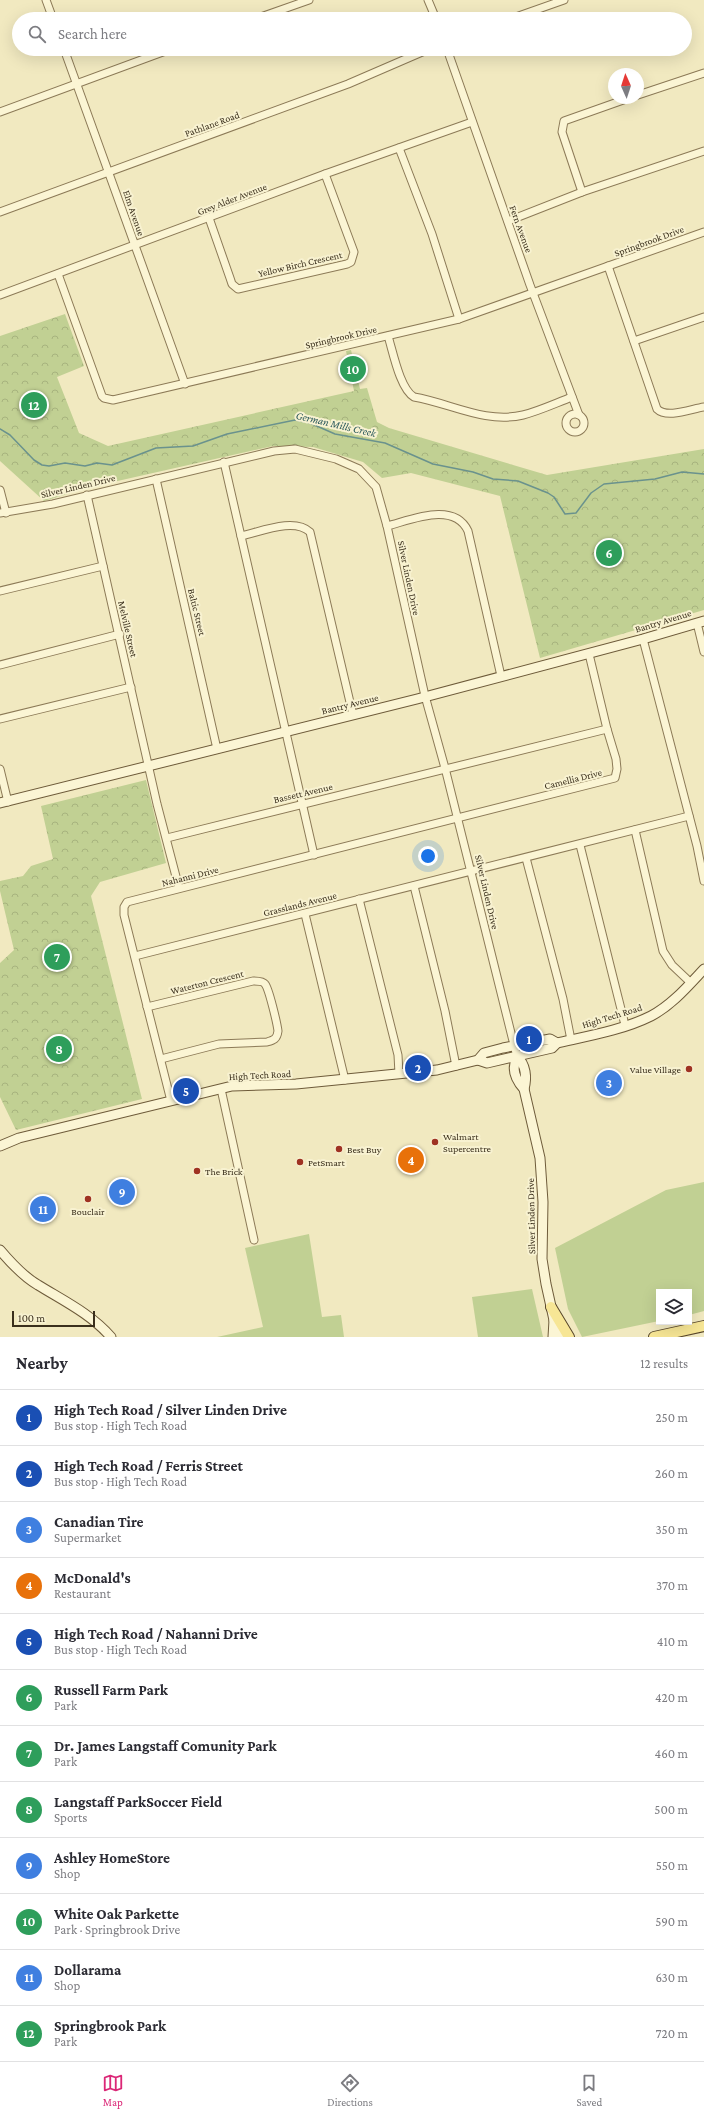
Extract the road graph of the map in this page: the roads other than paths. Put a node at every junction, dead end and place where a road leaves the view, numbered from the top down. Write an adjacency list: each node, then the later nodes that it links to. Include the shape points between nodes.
1 (46, 0): 5 (street)
2 (309, 0): 6 (street)
3 (428, 0): 7 (street)
4 (564, 0): 8 (street)
5 (50, 12)
6 (275, 12)
7 (433, 12)
8 (530, 12)
9 (67, 56): 14 (street, Elm Avenue)
10 (152, 56): 14 (street)
11 (413, 56): 21 (street, Pathlane Road, via 348,84)
12 (449, 56): 18 (street, Fern Avenue)
13 (704, 73): 15 (street)
14 (77, 84): 17 (street); 21 (street, Elm Avenue)
15 (644, 93)
16 (612, 104): 23 (street, via 564,121 562,132)
17 (0, 112)
18 (472, 122): 19 (street, Grey Alder Avenue); 26 (street, Fern Avenue)
19 (399, 148): 22 (street, Grey Alder Avenue); 34 (street, via 432,234)
20 (704, 151): 23 (street)
21 (110, 173): 24 (street, Pathlane Road); 28 (street, Elm Avenue)
22 (325, 174): 25 (street, Grey Alder Avenue); 25 (street, Yellow Birch Crescent, via 354,252 352,262 347,264 238,289 232,284)
23 (582, 192): 26 (street)
24 (0, 212)
25 (209, 218): 28 (street, Grey Alder Avenue)
26 (508, 221): 31 (street, Fern Avenue)
27 (704, 232): 29 (street, Springbrook Drive)
28 (134, 245): 30 (street, Grey Alder Avenue); 37 (street, Elm Avenue)
29 (608, 266): 31 (street, Springbrook Drive); 36 (street)
30 (58, 274): 32 (street, Grey Alder Avenue); 37 (street, Springbrook Drive, via 104,398 117,399)
31 (533, 293): 34 (street, Springbrook Drive); 38 (street, Fern Avenue)
32 (0, 295)
33 (704, 316): 36 (street)
34 (459, 319): 35 (street, Springbrook Drive)
35 (388, 336): 37 (street, Springbrook Drive); 38 (street, via 403,384 408,394 414,397 476,414 505,416 522,415)
36 (634, 341): 39 (street, via 657,409 661,413 669,414)
37 (185, 384)
38 (572, 397): 40 (street, Fern Avenue)
39 (704, 407)
40 (579, 415)
41 (224, 462): 42 (street, Silver Linden Drive); 46 (street, Silver Linden Drive, via 295,449 352,465 376,487); 47 (street)
42 (156, 479): 44 (street, Silver Linden Drive); 63 (street, Baltic Street)
43 (0, 490): 45 (street)
44 (87, 495): 45 (street, Silver Linden Drive); 48 (street, Melville Street)
45 (3, 513)
46 (387, 526): 56 (street, via 438,514 457,518 464,523); 58 (street, Silver Linden Drive)
47 (241, 536): 59 (street, via 294,524 310,532); 62 (street)
48 (103, 566): 49 (street); 51 (street, Melville Street)
49 (0, 591)
50 (700, 622): 52 (street, Bantry Avenue); 53 (street)
51 (120, 634): 55 (street); 57 (street, Melville Street)
52 (643, 639): 54 (street, Bantry Avenue); 69 (street)
53 (704, 652)
54 (589, 654): 56 (street, Bantry Avenue); 61 (street, Camellia Drive)
55 (0, 665)
56 (501, 676): 58 (street, Bantry Avenue)
57 (131, 687): 60 (street); 64 (street, Melville Street)
58 (425, 696): 59 (street, Bantry Avenue); 65 (street, Silver Linden Drive)
59 (353, 715): 62 (street, Bantry Avenue)
60 (0, 719)
61 (607, 729): 65 (street, Bassett Avenue); 70 (street, Camellia Drive, via 617,765 615,778)
62 (286, 731): 63 (street, Bantry Avenue); 68 (street)
63 (217, 749): 64 (street, Bantry Avenue)
64 (149, 766): 67 (street, Bantry Avenue); 72 (street, Melville Street)
65 (445, 768): 68 (street, Bassett Avenue); 70 (street, Silver Linden Drive)
66 (0, 769): 67 (street)
67 (4, 802)
68 (302, 804): 72 (street, Bassett Avenue); 74 (street)
69 (689, 816): 71 (street, Grasslands Avenue); 77 (street)
70 (457, 818): 74 (street, Nahanni Drive); 76 (street, Silver Linden Drive)
71 (635, 830): 73 (street, Grasslands Avenue); 84 (street, via 663,951 672,965)
72 (167, 838): 79 (street, Melville Street)
73 (580, 845): 75 (street, Grasslands Avenue); 86 (street)
74 (314, 855): 79 (street, Nahanni Drive)
75 (526, 858): 76 (street, Grasslands Avenue); 87 (street)
76 (471, 872): 78 (street, Grasslands Avenue); 89 (street, Silver Linden Drive)
77 (704, 882)
78 (414, 886): 80 (street, Grasslands Avenue); 93 (street, via 446,1011)
79 (179, 888): 82 (street, Nahanni Drive, via 127,902 124,916)
80 (359, 899): 81 (street, Grasslands Avenue); 94 (street, via 397,1051)
81 (305, 914): 82 (street, Grasslands Avenue); 95 (street)
82 (135, 956): 85 (street, Nahanni Drive)
83 (704, 970): 84 (street, High Tech Road)
84 (691, 983): 86 (street, High Tech Road, via 673,1001 651,1016)
85 (147, 1007): 91 (street, Nahanni Drive); 91 (street, Waterton Crescent, via 253,981 266,984 278,1031 273,1040 219,1044)
86 (625, 1025): 87 (street, High Tech Road)
87 (571, 1040): 88 (street, High Tech Road)
88 (557, 1043): 89 (street, High Tech Road, via 550,1039); 90 (street, High Tech Road, via 552,1048)
89 (514, 1046): 90 (street, Silver Linden Drive); 92 (street, High Tech Road, via 484,1053)
90 (517, 1057): 92 (street, High Tech Road, via 487,1063); 101 (street, Silver Linden Drive, via 522,1061 526,1081 524,1089 540,1158 543,1202 542,1259)
91 (162, 1059): 97 (street, Nahanni Drive)
92 (478, 1060): 93 (street, High Tech Road)
93 (456, 1066): 94 (street, High Tech Road)
94 (399, 1074): 95 (street, High Tech Road)
95 (345, 1080): 96 (street, High Tech Road, via 232,1086)
96 (221, 1089): 97 (street, High Tech Road); 99 (street)
97 (171, 1101): 98 (street, High Tech Road, via 19,1138)
98 (0, 1147)
99 (254, 1240)
100 (0, 1250): 104 (street, via 37,1285 70,1303 100,1324)
101 (551, 1307): 102 (street, Silver Linden Drive); 107 (main road)
102 (554, 1320): 105 (street, Silver Linden Drive); 106 (street, Silver Linden Drive)
103 (704, 1326): 108 (main road)
104 (111, 1337)
105 (553, 1337)
106 (562, 1337)
107 (569, 1337)
108 (654, 1337)

